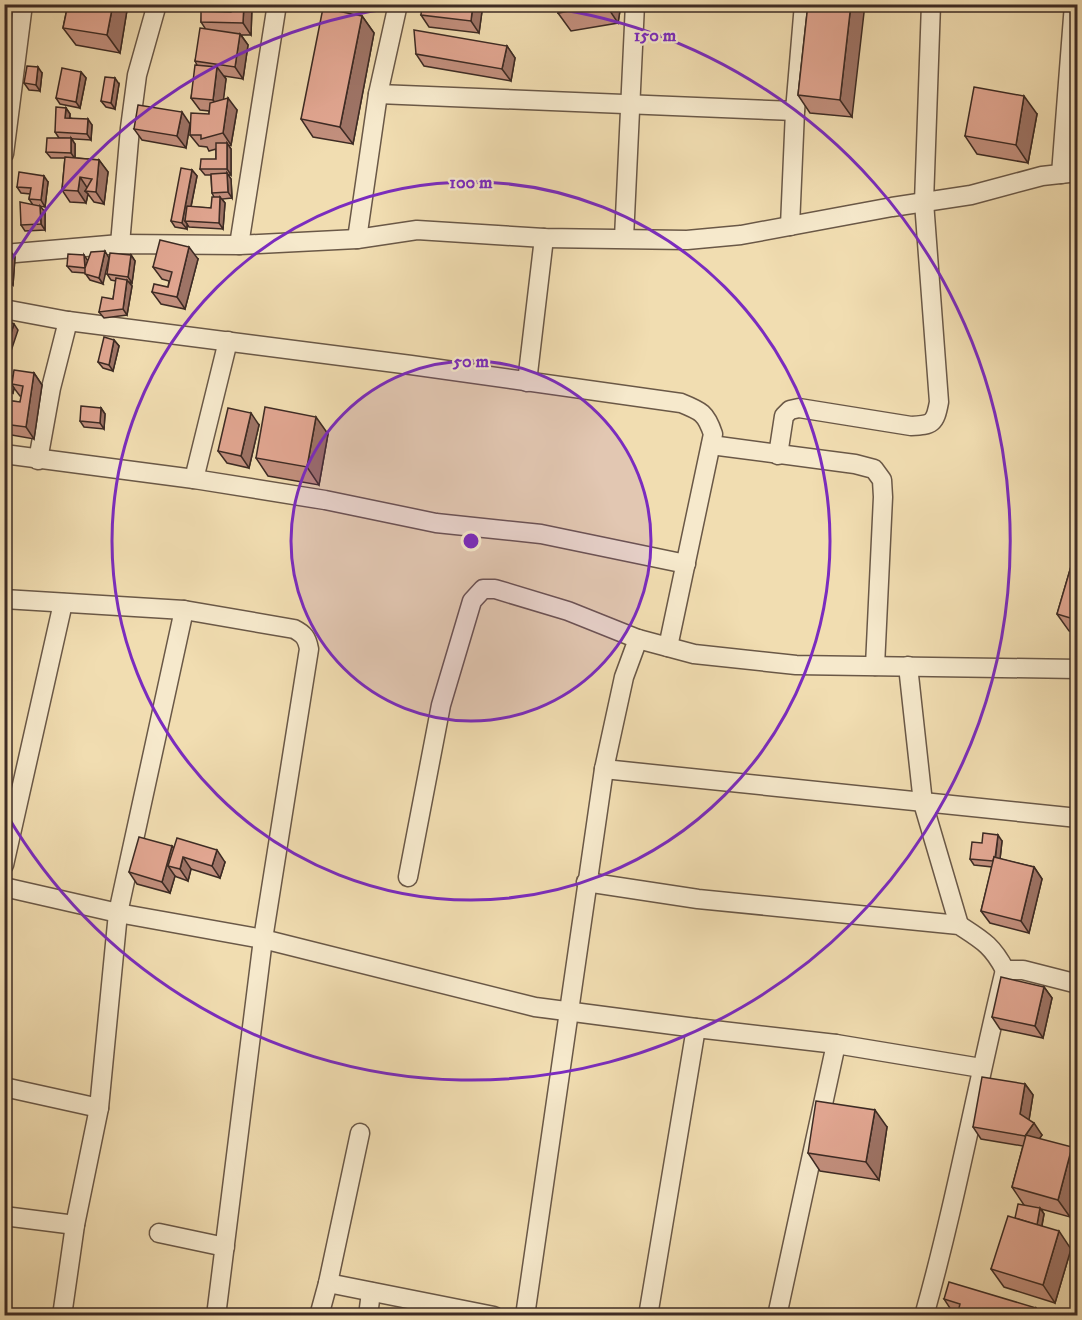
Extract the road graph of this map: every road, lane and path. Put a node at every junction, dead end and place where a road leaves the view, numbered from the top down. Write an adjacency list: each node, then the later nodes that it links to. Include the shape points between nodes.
1 (23, 4): 12 (street)
2 (157, 4): 19 (street, via 137,75)
3 (278, 4): 20 (street)
4 (398, 4): 9 (street)
5 (634, 4): 10 (street)
6 (804, 4): 11 (street)
7 (931, 4): 14 (street)
8 (1074, 4): 13 (street)
9 (378, 94): 10 (street); 18 (street)
10 (630, 106): 11 (street); 17 (street)
11 (795, 111): 15 (street)
12 (4, 154)
13 (1069, 173): 14 (street)
14 (924, 202): 15 (street); 28 (street, via 939,402 936,418 928,425 911,426 800,408 790,410 784,416)
15 (790, 226): 17 (street, via 687,240)
16 (544, 238): 17 (street); 18 (street, via 417,230); 25 (street)
17 (624, 238)
18 (357, 239): 20 (street)
19 (120, 244): 20 (street); 21 (street)
20 (239, 245)
21 (4, 254)
22 (4, 309): 23 (street)
23 (68, 321): 24 (street); 29 (street)
24 (228, 341): 25 (street); 30 (street)
25 (527, 382): 26 (street, via 681,403 704,414 713,434)
26 (711, 445): 28 (street); 31 (street)
27 (4, 454): 29 (street)
28 (778, 455): 37 (street, via 855,464 874,469 882,480)
29 (38, 460): 30 (street)
30 (194, 479): 31 (street, via 436,523 541,534)
31 (686, 564): 36 (street)
32 (4, 599): 33 (street)
33 (63, 603): 34 (street); 43 (street)
34 (184, 610): 47 (street); 49 (street, via 294,629 307,639 309,649)
35 (638, 639): 36 (street); 40 (street, via 624,676); 44 (street, via 568,610 495,589 483,589 476,594 441,705)
36 (668, 647): 37 (street, via 694,654 796,665)
37 (875, 666): 38 (street)
38 (908, 666): 39 (street); 41 (street)
39 (1077, 669)
40 (604, 770): 41 (street); 45 (street)
41 (923, 803): 42 (street); 48 (street)
42 (1077, 818)
43 (4, 865)
44 (408, 877)
45 (586, 882): 48 (street, via 698,899); 52 (street)
46 (4, 887): 47 (street)
47 (118, 913): 49 (street); 57 (street)
48 (959, 925): 50 (street, via 995,951)
49 (263, 939): 52 (street); 62 (street)
50 (1005, 970): 51 (street, via 1023,970); 55 (street)
51 (1077, 984)
52 (568, 1012): 53 (street); 70 (street)
53 (696, 1028): 54 (street); 71 (street)
54 (836, 1044): 55 (street); 72 (street)
55 (981, 1068): 73 (street, via 942,1252)
56 (4, 1087): 57 (street)
57 (99, 1108): 60 (street)
58 (360, 1133): 63 (street)
59 (4, 1216): 60 (street)
60 (75, 1225): 65 (street)
61 (159, 1233): 62 (street)
62 (225, 1247): 66 (street)
63 (328, 1283): 64 (street); 67 (street)
64 (371, 1292): 68 (street); 69 (street)
65 (62, 1316)
66 (216, 1316)
67 (319, 1316)
68 (368, 1316)
69 (494, 1316)
70 (525, 1316)
71 (648, 1316)
72 (777, 1316)
73 (924, 1316)

